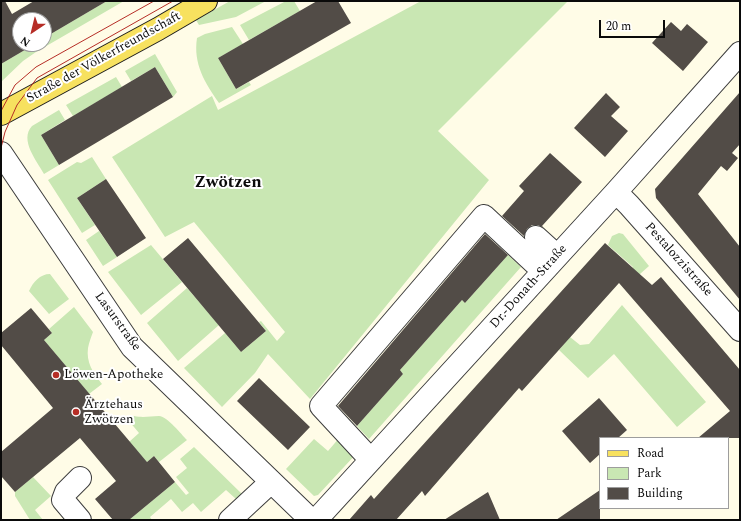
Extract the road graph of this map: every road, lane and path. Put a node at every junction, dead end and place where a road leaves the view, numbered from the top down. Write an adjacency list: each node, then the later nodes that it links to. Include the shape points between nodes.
1 (206, 1): 3 (main road, Straße der Völkerfreundschaft)
2 (740, 53): 5 (street, Dr.-Donath-Straße)
3 (1, 114)
4 (1, 153): 11 (street, Lasurstraße, via 132,346)
5 (616, 192): 7 (street, Dr.-Donath-Straße); 8 (street, Pestalozzistraße)
6 (536, 237): 7 (street)
7 (550, 264): 9 (street, Dr.-Donath-Straße); 9 (street, via 484,216 321,406)
8 (740, 330)
9 (371, 460): 15 (street, Dr.-Donath-Straße)
10 (80, 478): 12 (street, via 66,492 63,500)
11 (271, 482): 13 (street); 14 (street, Lasurstraße)
12 (80, 520)
13 (230, 520)
14 (311, 520)
15 (316, 520)

